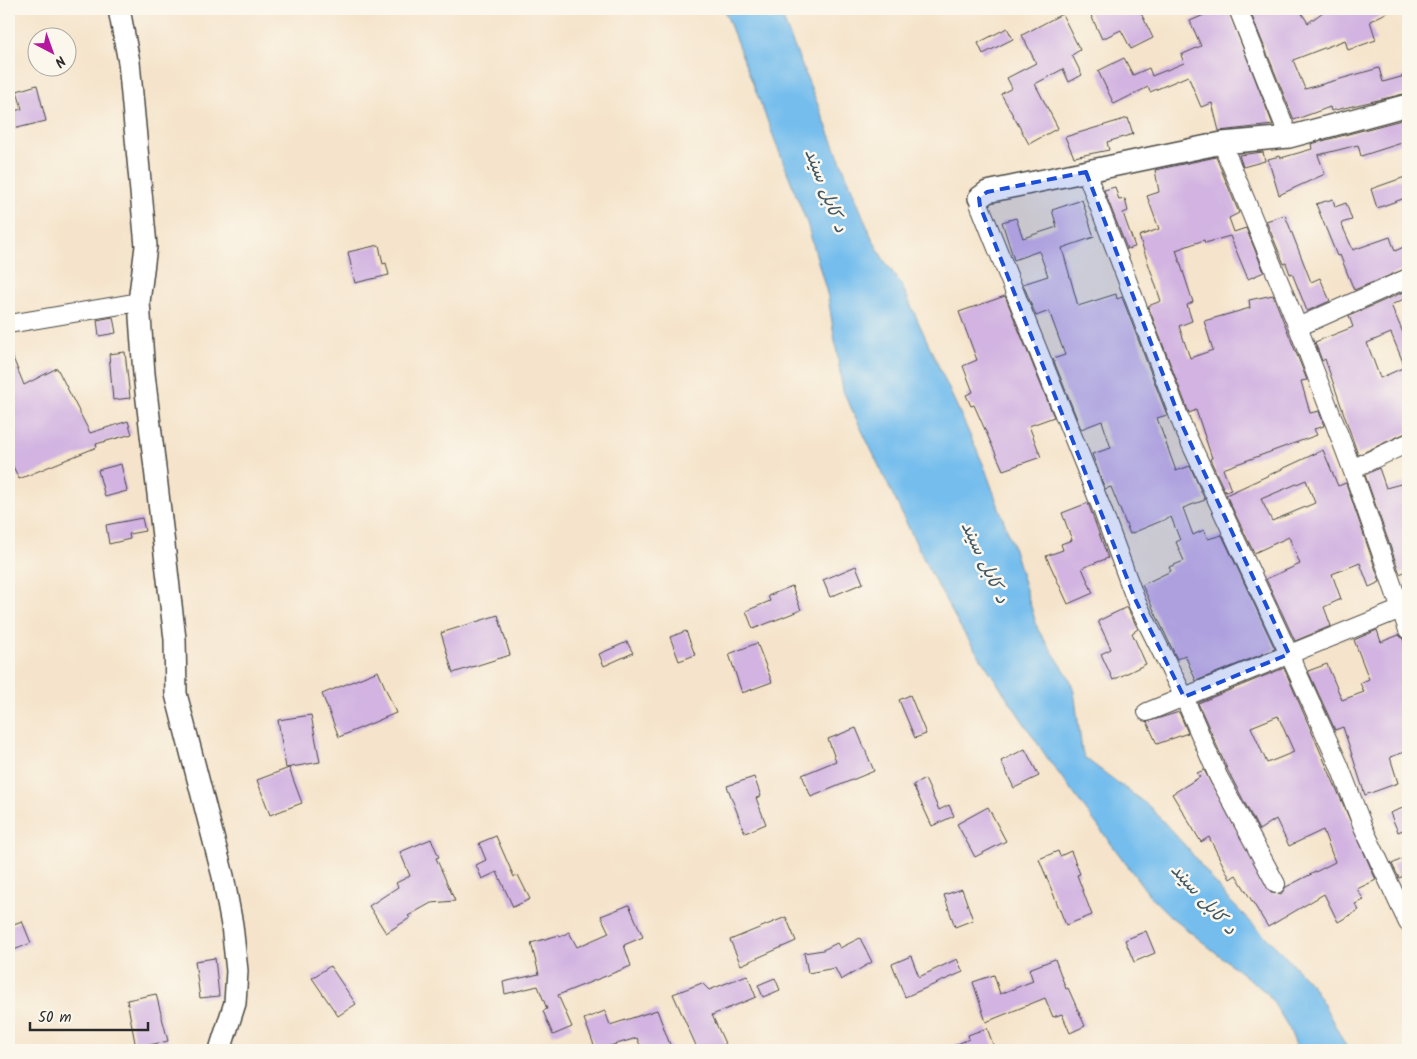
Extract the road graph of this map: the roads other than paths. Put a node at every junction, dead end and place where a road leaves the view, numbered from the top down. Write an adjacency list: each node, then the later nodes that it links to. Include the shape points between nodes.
1 (119, 9): 9 (street, via 130,62 146,246)
2 (1238, 9): 4 (street)
3 (1408, 106): 4 (street)
4 (1289, 137): 5 (street)
5 (1222, 143): 6 (street); 11 (street)
6 (1086, 172): 7 (street, via 986,192); 16 (street, via 1183,427)
7 (979, 198): 17 (street, via 1136,600)
8 (1408, 278): 11 (street)
9 (139, 302): 10 (street); 21 (street, via 145,383 175,639 176,694 223,876 237,971 235,1003)
10 (9, 324)
11 (1298, 327): 13 (street)
12 (1408, 443): 13 (street)
13 (1352, 469): 14 (street)
14 (1401, 609): 15 (street); 16 (street)
15 (1408, 630)
16 (1289, 654): 17 (street); 20 (street, via 1339,765 1363,828)
17 (1184, 696): 18 (street); 19 (street, via 1218,776)
18 (1147, 712)
19 (1276, 884)
20 (1408, 922)
21 (220, 1050)

